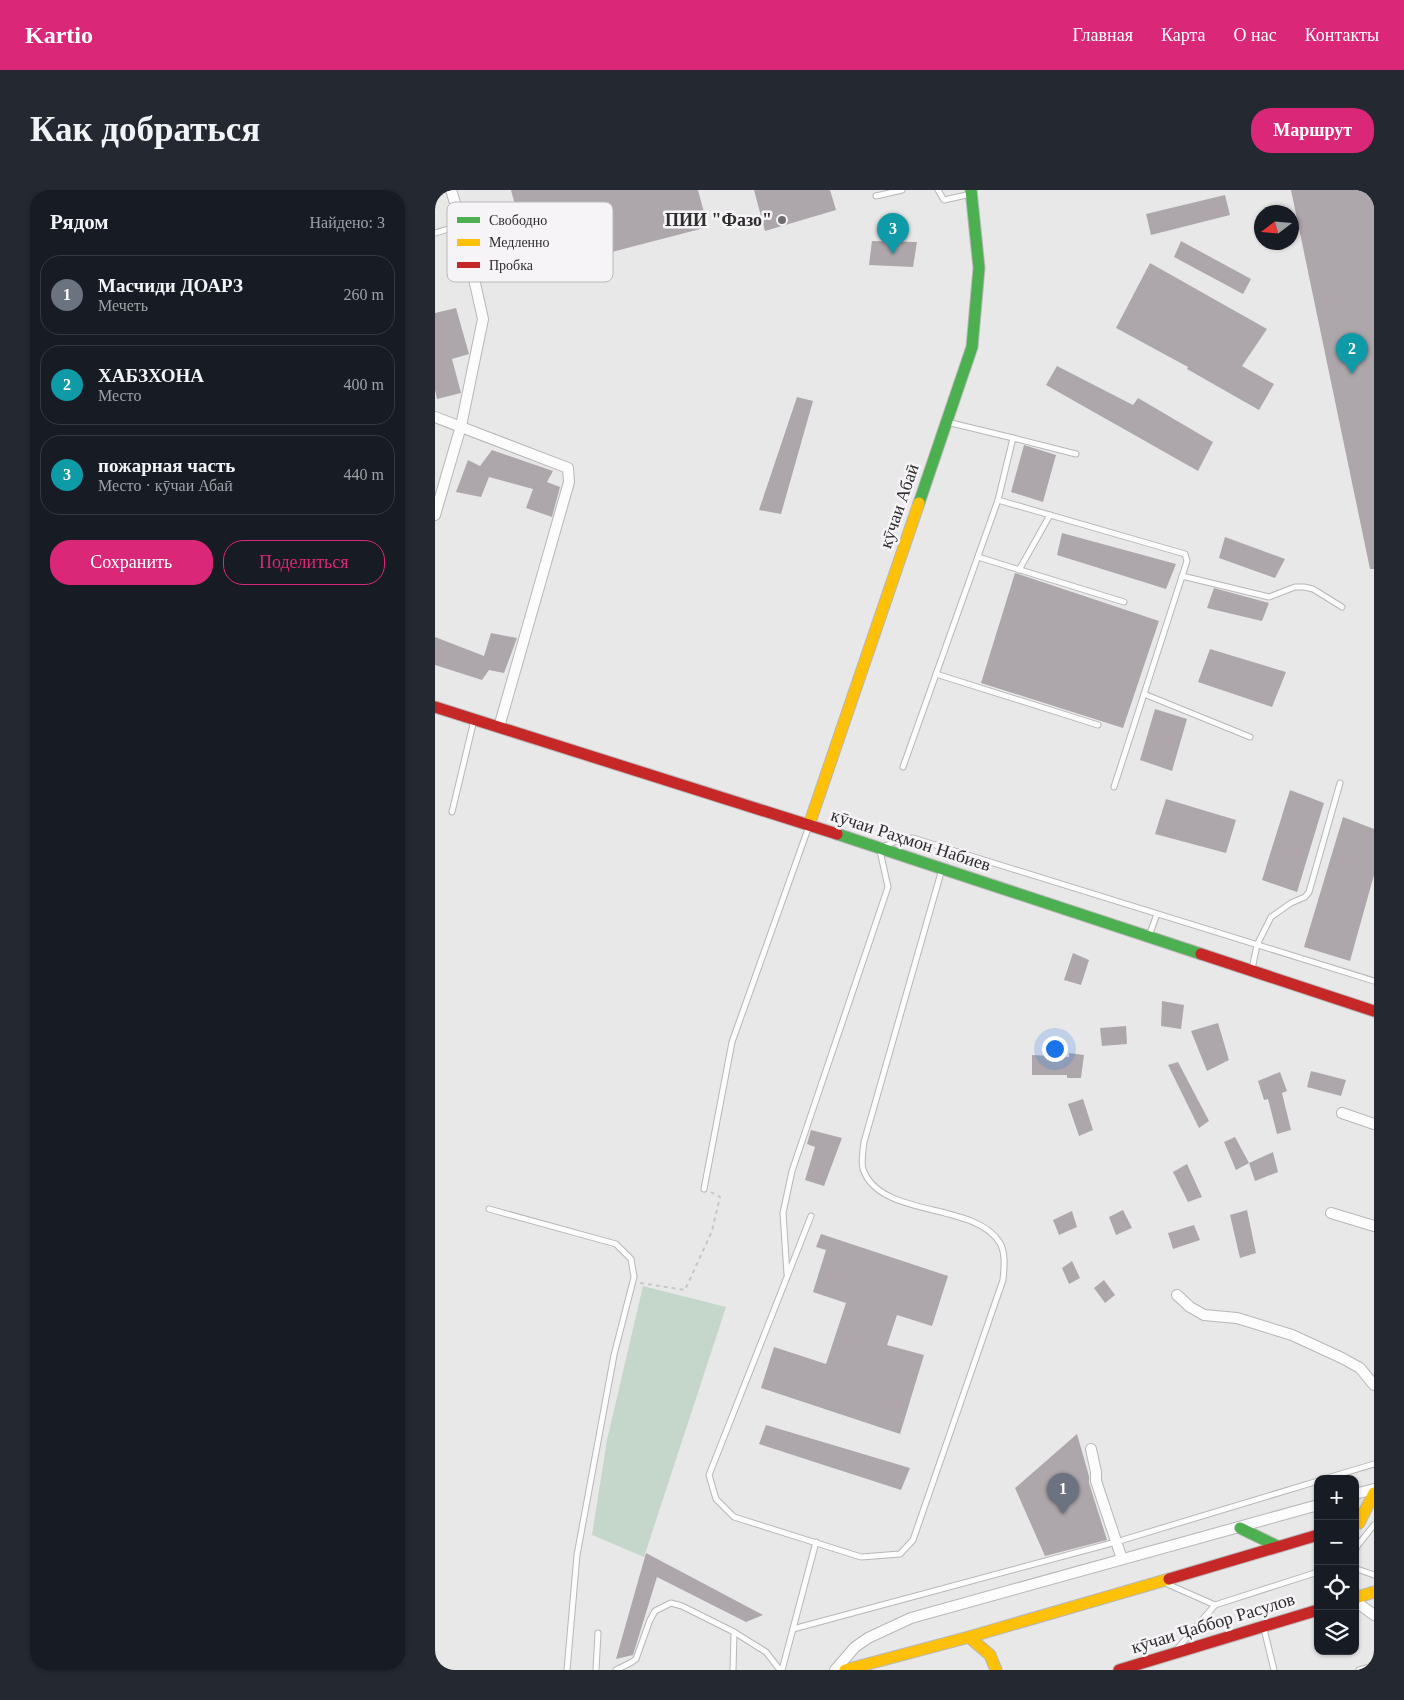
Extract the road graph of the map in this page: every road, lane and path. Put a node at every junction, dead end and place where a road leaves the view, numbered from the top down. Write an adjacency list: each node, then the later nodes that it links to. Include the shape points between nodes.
1 (451, 190): 6 (street)
2 (902, 190): 5 (lane)
3 (938, 190): 4 (lane, via 944,200)
4 (971, 192): 11 (main road, кӯчаи Абаӣ, via 979,268 972,347)
5 (876, 196)
6 (455, 202)
7 (447, 229): 8 (lane)
8 (435, 233)
9 (475, 282): 12 (street, via 483,319)
10 (435, 417): 12 (street)
11 (946, 422): 13 (lane); 34 (main road, кӯчаи Абаӣ)
12 (461, 426): 16 (street); 28 (street, via 568,468 569,474)
13 (1013, 438): 14 (lane); 15 (lane)
14 (1076, 454)
15 (998, 500): 17 (lane); 18 (lane)
16 (435, 515)
17 (1050, 515): 19 (lane); 20 (lane, via 1185,554 1187,561)
18 (978, 557): 19 (lane); 23 (lane)
19 (1019, 570): 21 (lane)
20 (1183, 576): 22 (lane, via 1269,596 1304,587); 24 (lane)
21 (1124, 602)
22 (1342, 607)
23 (936, 674): 27 (lane); 30 (lane)
24 (1144, 694): 29 (lane); 32 (lane)
25 (435, 707): 26 (main road, кӯчаи Раҳмон Набиев)
26 (475, 719): 28 (main road, кӯчаи Раҳмон Набиев); 33 (lane)
27 (1098, 725)
28 (499, 727): 34 (main road, кӯчаи Раҳмон Набиев)
29 (1250, 737)
30 (903, 767)
31 (1340, 783): 39 (lane, via 1309,892 1271,917)
32 (1114, 788)
33 (452, 812)
34 (809, 825): 35 (main road, кӯчаи Раҳмон Набиев); 45 (lane, via 732,1042)
35 (879, 848): 36 (main road, кӯчаи Раҳмон Набиев); 37 (lane, via 913,838); 50 (lane, via 888,887 792,1171 783,1213)
36 (942, 868): 38 (main road, кӯчаи Раҳмон Набиев); 68 (lane, via 864,1142 862,1168 874,1187 889,1197 987,1228 1000,1243 1005,1259 1003,1280 913,1540 900,1554 881,1557 861,1557)
37 (1157, 914): 38 (lane); 39 (lane)
38 (1149, 937): 40 (main road, кӯчаи Раҳмон Набиев)
39 (1257, 945): 40 (lane); 41 (lane)
40 (1251, 971): 42 (main road, кӯчаи Раҳмон Набиев)
41 (1374, 981)
42 (1374, 1011)
43 (1341, 1113): 44 (street)
44 (1374, 1124)
45 (705, 1189): 51 (path, via 720,1197 712,1232 685,1290)
46 (489, 1209): 51 (lane, via 616,1244 631,1260)
47 (1331, 1213): 49 (street)
48 (811, 1216): 50 (lane)
49 (1374, 1226)
50 (787, 1278): 68 (lane, via 709,1476 716,1499 734,1517)
51 (633, 1282): 90 (lane, via 614,1355 577,1555)
52 (1177, 1296): 53 (street, via 1204,1315 1237,1318 1292,1335 1360,1368)
53 (1374, 1385)
54 (1091, 1450): 69 (street, via 1096,1481)
55 (1374, 1464): 56 (lane)
56 (1337, 1475)
57 (1314, 1482): 69 (lane)
58 (1374, 1489): 59 (street)
59 (1359, 1493)
60 (1374, 1493): 63 (main road)
61 (1314, 1506): 66 (street)
62 (1374, 1519): 64 (main road)
63 (1359, 1520)
64 (1359, 1523)
65 (1374, 1525): 70 (lane)
66 (1240, 1528): 71 (main road); 72 (street)
67 (1314, 1535): 71 (main road)
68 (816, 1542): 84 (lane)
69 (1116, 1542): 72 (street); 84 (lane)
70 (1359, 1543)
71 (1277, 1546): 76 (main road)
72 (1122, 1559): 95 (street, via 911,1618 868,1638 855,1647)
73 (1359, 1570): 75 (lane)
74 (1314, 1573): 80 (lane)
75 (1374, 1575)
76 (1161, 1581): 80 (lane); 87 (main road)
77 (1374, 1592): 78 (main road)
78 (1359, 1598)
79 (1359, 1603): 82 (street)
80 (1215, 1605): 88 (lane)
81 (1314, 1611): 83 (main road, кӯчаи Ҷаббор Расулов)
82 (1374, 1615)
83 (1263, 1627): 88 (main road, кӯчаи Ҷаббор Расулов); 99 (lane)
84 (793, 1629): 94 (lane)
85 (734, 1632): 92 (lane, via 671,1603 655,1611 636,1658); 93 (lane); 94 (lane, via 767,1652)
86 (598, 1633): 91 (lane)
87 (969, 1637): 96 (main road); 97 (main road, via 987,1651)
88 (1172, 1655): 98 (main road, кӯчаи Ҷаббор Расулов)
89 (1374, 1666): 100 (lane)
90 (567, 1670)
91 (596, 1670)
92 (616, 1670)
93 (733, 1670)
94 (781, 1670)
95 (835, 1670)
96 (845, 1670)
97 (996, 1670)
98 (1119, 1670)
99 (1274, 1670)
100 (1359, 1670)

